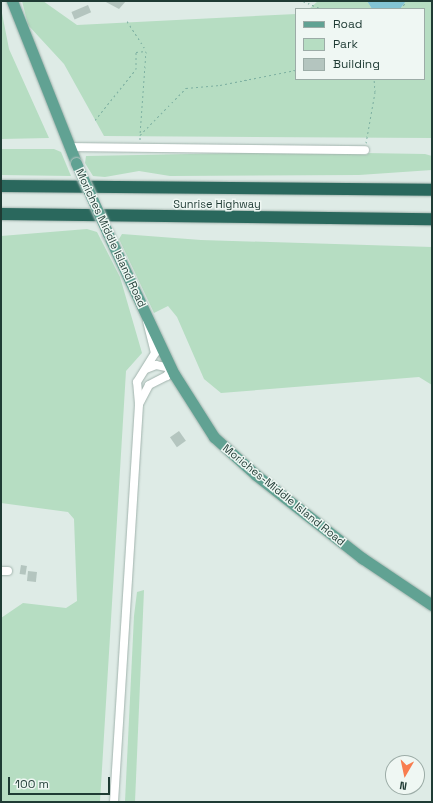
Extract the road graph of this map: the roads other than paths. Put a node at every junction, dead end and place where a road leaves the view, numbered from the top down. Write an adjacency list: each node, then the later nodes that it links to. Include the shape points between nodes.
1 (12, 1): 2 (main road)
2 (69, 147): 3 (lane); 8 (main road, Moriches Middle Island Road, bridge)
3 (365, 150)
4 (1, 186): 5 (highway, Sunrise Highway)
5 (432, 190)
6 (1, 214): 7 (highway, Sunrise Highway)
7 (432, 218)
8 (146, 313): 9 (main road, Moriches-Middle Island Road); 10 (lane, via 155,353)
9 (171, 368): 10 (lane, via 156,365); 11 (lane, via 167,376 149,385); 12 (main road, Moriches-Middle Island Road, via 199,416 226,450 362,558)
10 (146, 369): 11 (lane, via 136,387)
11 (139, 404): 13 (lane)
12 (432, 605)
13 (114, 802)

